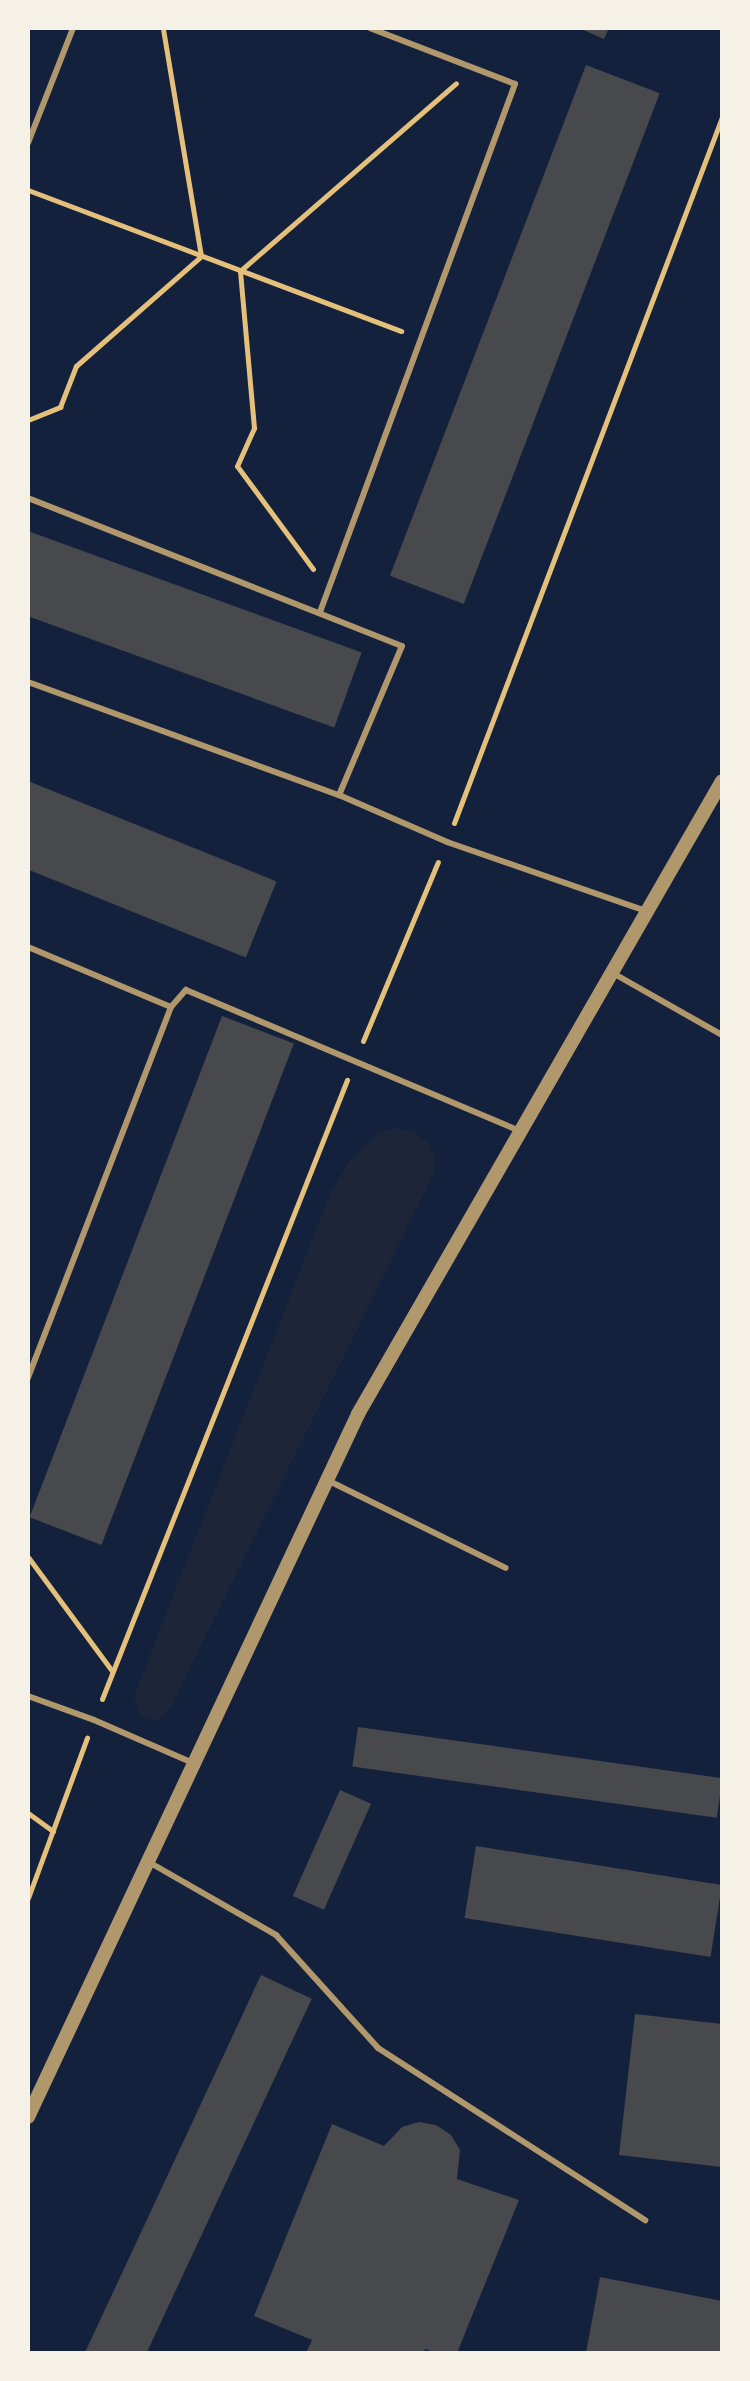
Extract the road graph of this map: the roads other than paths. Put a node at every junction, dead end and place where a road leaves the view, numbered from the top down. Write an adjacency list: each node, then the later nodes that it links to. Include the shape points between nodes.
1 (73, 28): 3 (lane)
2 (370, 28): 5 (lane, via 515,84)
3 (28, 143)
4 (28, 498): 5 (lane)
5 (320, 612): 8 (lane, via 402,646)
6 (28, 682): 8 (lane)
7 (722, 781): 9 (street)
8 (339, 795): 9 (lane, via 447,842)
9 (646, 911): 11 (street)
10 (28, 947): 12 (lane)
11 (611, 972): 13 (lane); 14 (street)
12 (171, 1007): 14 (lane, via 186,990); 15 (lane)
13 (722, 1035)
14 (518, 1130): 16 (street, via 358,1414)
15 (28, 1378)
16 (327, 1480): 17 (lane); 19 (street)
17 (506, 1568)
18 (28, 1696): 19 (lane)
19 (193, 1763): 20 (street)
20 (147, 1861): 21 (street); 22 (lane, via 276,1935 378,2048)
21 (28, 2117)
22 (645, 2220)

